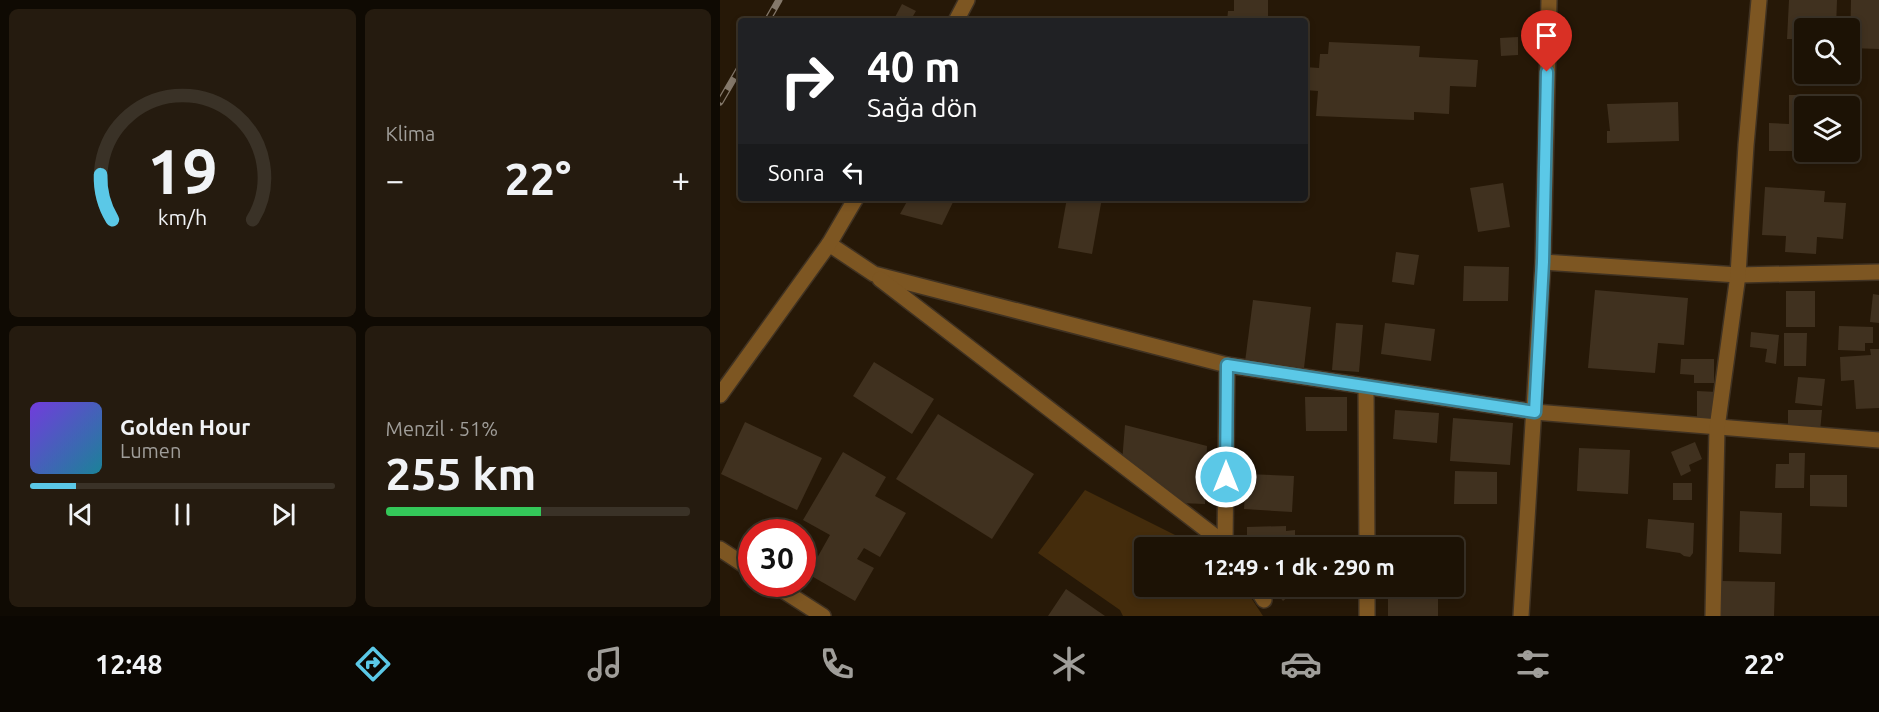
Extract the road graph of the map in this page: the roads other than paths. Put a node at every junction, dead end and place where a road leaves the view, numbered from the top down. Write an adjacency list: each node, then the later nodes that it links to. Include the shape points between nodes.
1 (967, 0): 4 (street)
2 (1549, 0): 7 (street)
3 (1760, 0): 10 (street)
4 (958, 18)
5 (854, 201): 6 (street)
6 (829, 244): 9 (street); 13 (street)
7 (1543, 262): 10 (street); 14 (street)
8 (1879, 272): 10 (street)
9 (874, 274): 11 (street); 17 (street)
10 (1738, 275): 15 (street)
11 (1227, 365): 12 (street); 18 (street)
12 (1366, 387): 14 (street); 19 (street)
13 (720, 395)
14 (1535, 412): 15 (street); 28 (street)
15 (1717, 428): 16 (street); 29 (street)
16 (1879, 440)
17 (1214, 537)
18 (1226, 537)
19 (1366, 537)
20 (720, 549): 21 (street)
21 (738, 561)
22 (793, 597): 26 (street)
23 (1262, 597): 25 (street)
24 (1366, 597): 27 (street)
25 (1264, 600)
26 (823, 616)
27 (1367, 616)
28 (1521, 616)
29 (1713, 616)

